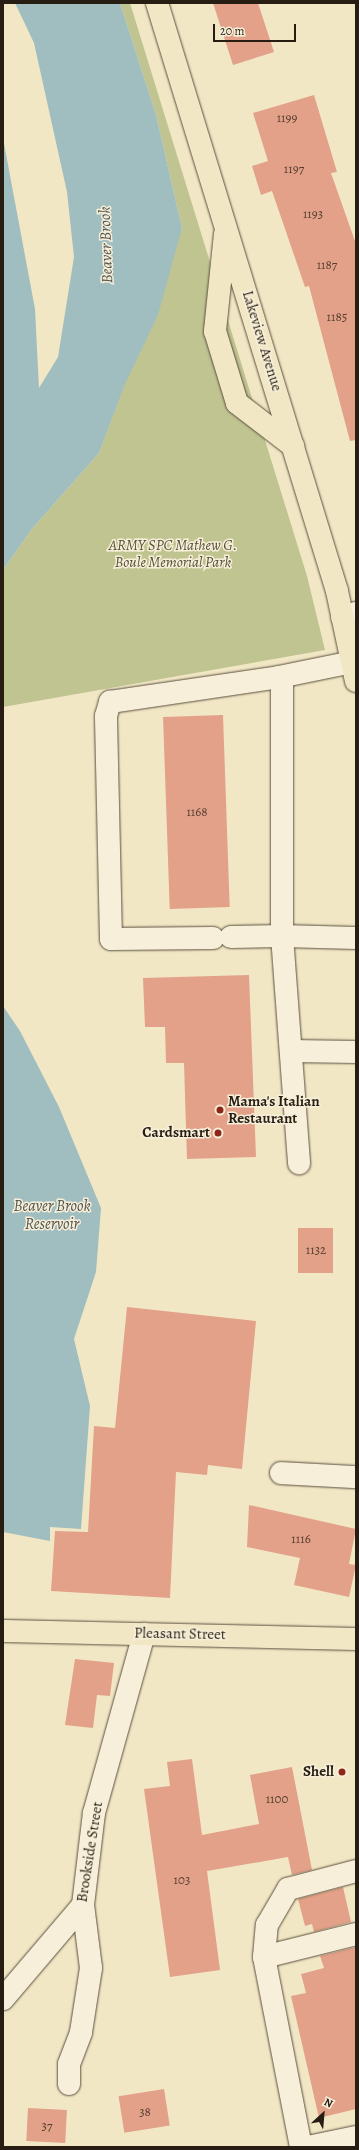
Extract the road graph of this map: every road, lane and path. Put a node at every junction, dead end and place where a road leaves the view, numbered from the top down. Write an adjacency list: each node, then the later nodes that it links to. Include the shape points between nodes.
1 (157, 3): 2 (main road, Lakeview Avenue)
2 (226, 225): 3 (main road, Lakeview Avenue); 3 (main road, via 215,331 236,403)
3 (293, 446): 4 (main road, Lakeview Avenue)
4 (349, 615): 5 (main road, Lakeview Avenue)
5 (354, 672): 6 (lane)
6 (279, 677): 7 (lane, via 282,684); 7 (lane, via 110,702 106,716 111,939)
7 (282, 936): 8 (lane); 9 (lane)
8 (356, 938)
9 (291, 1051): 10 (lane); 11 (lane)
10 (356, 1052)
11 (299, 1163)
12 (281, 1473): 13 (lane)
13 (356, 1477)
14 (3, 1631): 15 (main road, Pleasant Street)
15 (144, 1634): 16 (main road, Pleasant Street); 18 (lane, Brookside Street, via 94,1813)
16 (356, 1639)
17 (356, 1871): 20 (lane, via 288,1889 267,1925)
18 (83, 1905): 21 (lane, Brookside Street); 22 (lane, via 91,1968 81,2032 69,2064)
19 (356, 1934): 20 (lane)
20 (264, 1957): 24 (lane)
21 (3, 1999)
22 (69, 2084)
23 (356, 2137): 25 (lane)
24 (301, 2147)
25 (308, 2147)

